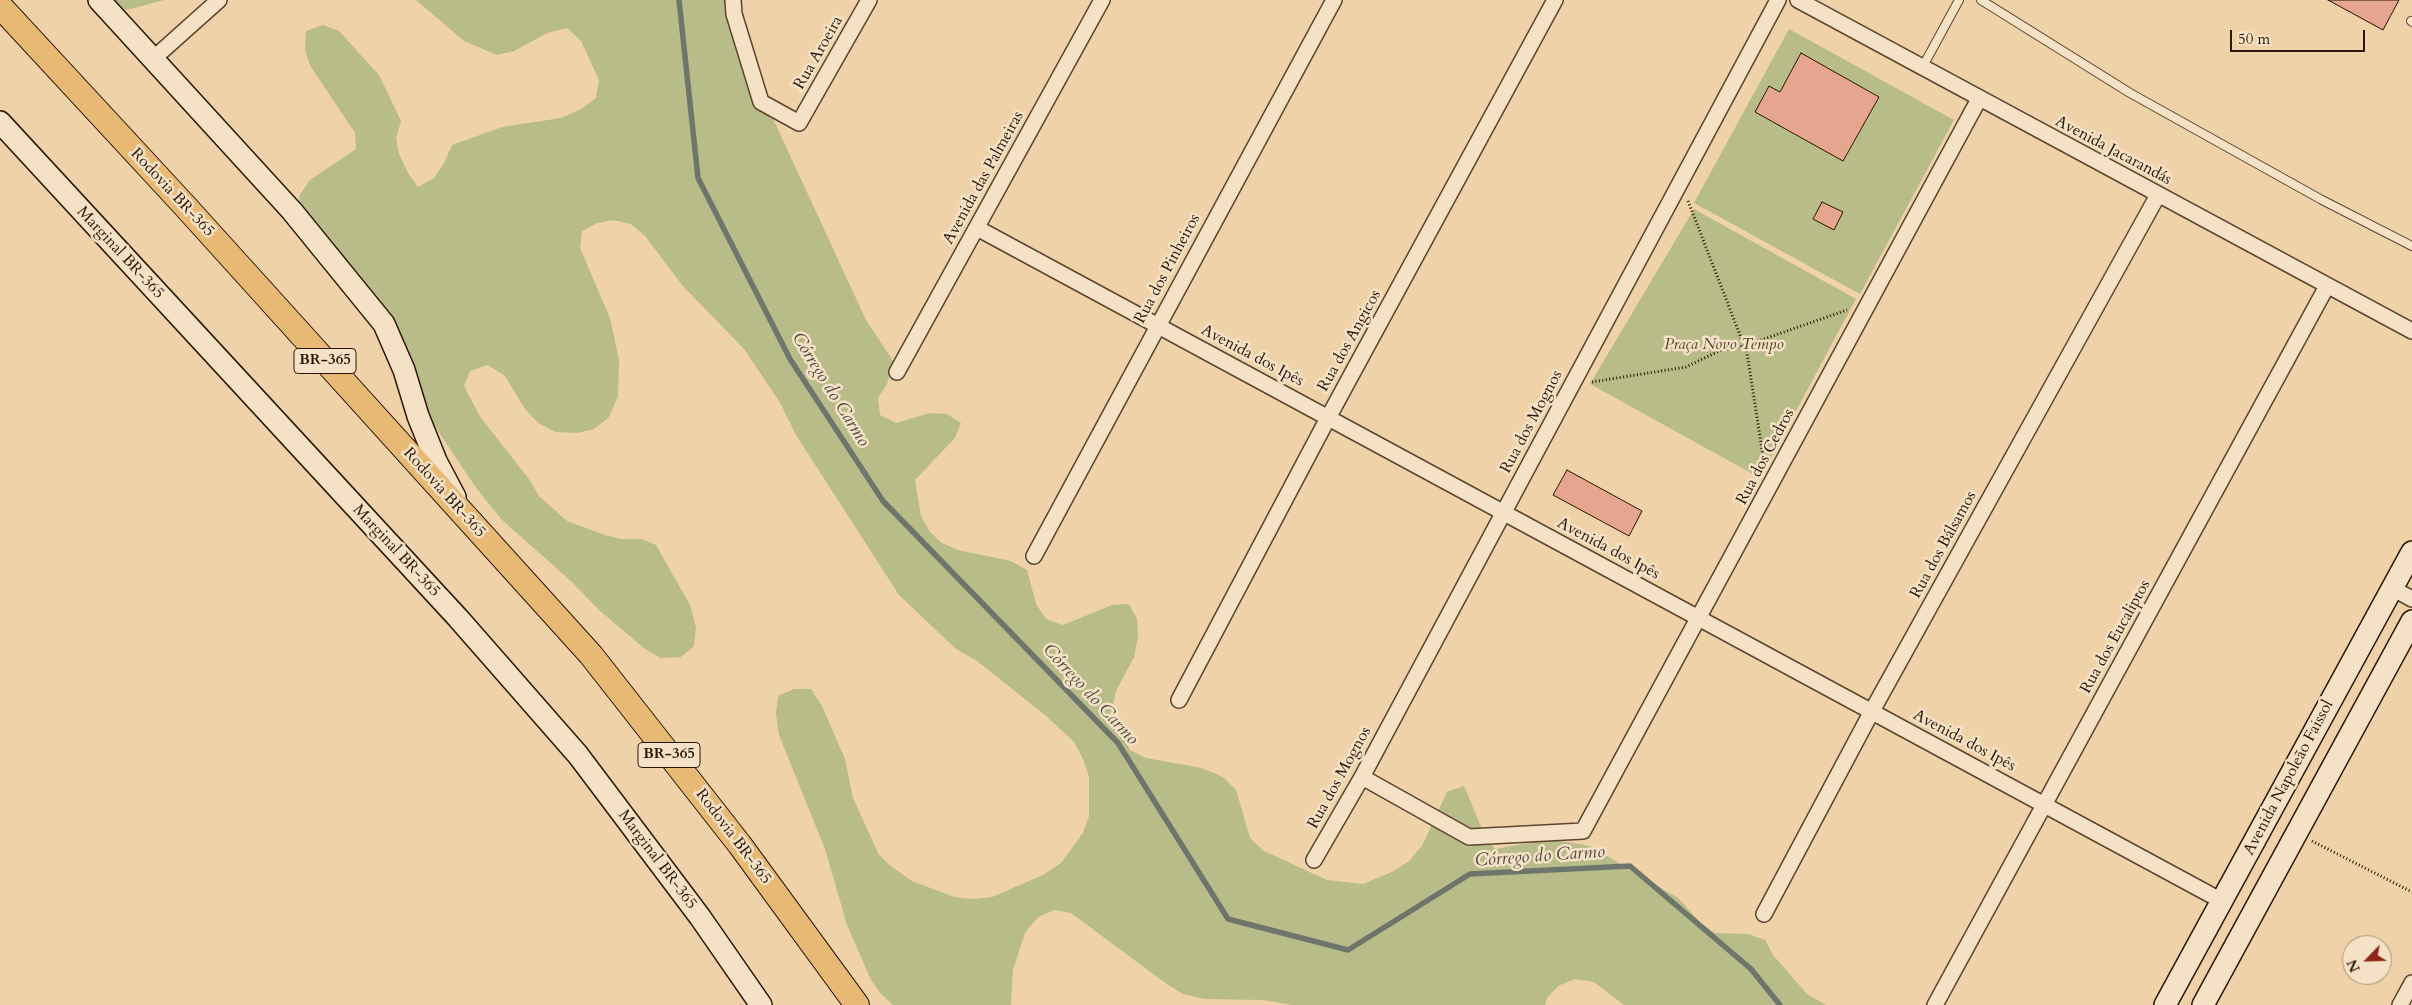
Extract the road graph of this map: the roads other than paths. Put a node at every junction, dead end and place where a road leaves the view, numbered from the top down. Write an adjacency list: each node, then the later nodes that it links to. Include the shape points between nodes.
1 (99, 0): 13 (street)
2 (218, 0): 13 (street)
3 (733, 0): 4 (street, Rua Aroeira, via 734,14 761,102 799,123)
4 (869, 0)
5 (1102, 0): 18 (street, Avenida das Palmeiras)
6 (1334, 0): 21 (street, Rua dos Pinheiros)
7 (1555, 0): 24 (street, Rua dos Angicos)
8 (1778, 0): 25 (street, Rua dos Mognos)
9 (1798, 0): 14 (street, Avenida Jacarandás)
10 (1959, 0): 14 (lane)
11 (1981, 0): 19 (lane, via 2130,93)
12 (0, 6): 26 (main road, Rodovia BR-365 / BR-365)
13 (153, 59): 26 (street, via 292,211 384,324 436,461)
14 (1922, 68): 15 (street, Avenida Jacarandás)
15 (1979, 98): 17 (street, Avenida Jacarandás); 31 (street, Rua dos Cedros)
16 (0, 122): 41 (street, Marginal BR-365, via 458,618 578,755 700,917)
17 (2158, 195): 20 (street, Avenida Jacarandás); 34 (street, Rua dos Bálsamos)
18 (976, 228): 21 (street, Avenida dos Ipês); 23 (street, Avenida das Palmeiras)
19 (2412, 246)
20 (2327, 286): 22 (street, Avenida Jacarandás); 36 (street, Rua dos Eucaliptos)
21 (1157, 325): 24 (street, Avenida dos Ipês); 28 (street, Rua dos Pinheiros)
22 (2412, 331)
23 (897, 372)
24 (1328, 418): 25 (street, Avenida dos Ipês); 33 (street, Rua dos Angicos)
25 (1504, 512): 31 (street, Avenida dos Ipês); 35 (street, Rua dos Mognos)
26 (466, 517): 42 (main road, Rodovia BR-365 / BR-365, via 591,655 740,845)
27 (2412, 552): 29 (street, Avenida Napoleão Faissol)
28 (1034, 556)
29 (2392, 588): 30 (street); 38 (street, Avenida Napoleão Faissol)
30 (2412, 598)
31 (1699, 618): 34 (street, Avenida dos Ipês); 35 (street, Rua dos Cedros, via 1583,831 1469,837)
32 (2412, 621): 45 (street, Avenida Napoleão Faissol)
33 (1179, 700)
34 (1872, 711): 36 (street, Avenida dos Ipês); 39 (street, Rua dos Bálsamos)
35 (1362, 777): 37 (street, Rua dos Mognos)
36 (2044, 804): 38 (street, Avenida dos Ipês); 43 (street, Rua dos Eucaliptos)
37 (1314, 860)
38 (2222, 901): 44 (street, Avenida Napoleão Faissol)
39 (1764, 914)
40 (2412, 983): 46 (street)
41 (760, 1005)
42 (857, 1005)
43 (1935, 1005)
44 (2165, 1005)
45 (2204, 1005)
46 (2400, 1005)

